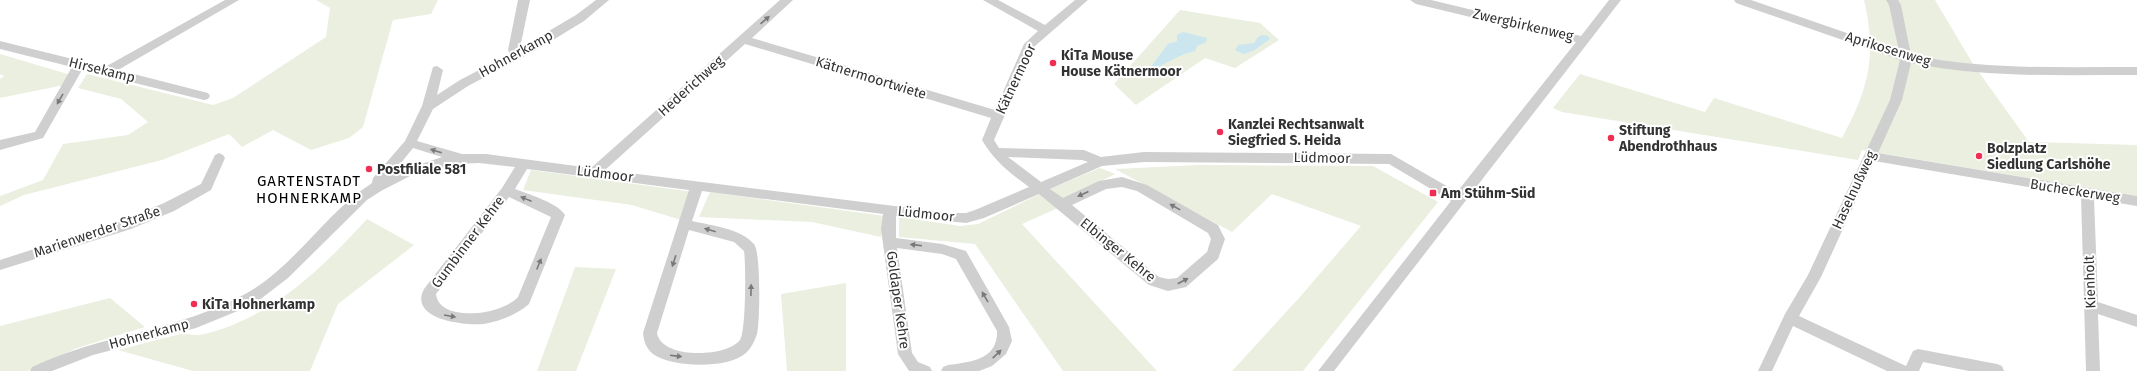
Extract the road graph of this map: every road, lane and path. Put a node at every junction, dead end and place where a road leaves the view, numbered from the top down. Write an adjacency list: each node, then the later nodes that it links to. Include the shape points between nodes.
1 (233, 0): 19 (street)
2 (524, 0): 15 (street, via 514,50)
3 (603, 0): 15 (street, Hohnerkamp, via 580,18)
4 (787, 0): 12 (street, Hederichweg, one-way to 4)
5 (989, 0): 11 (street)
6 (1082, 0): 11 (street, Kätnermoor)
7 (1416, 0): 13 (street, Zwergbirkenweg)
8 (1615, 0): 13 (street)
9 (1740, 0): 16 (street, Aprikosenweg)
10 (1892, 0): 16 (street, Haselnußweg)
11 (1045, 30): 23 (street, Kätnermoor, via 1030,44)
12 (742, 40): 23 (street, Kätnermoortwiete); 32 (street, Hederichweg)
13 (1584, 40): 38 (street)
14 (0, 45): 17 (street, Hirsekamp)
15 (517, 55): 22 (street, Hohnerkamp, via 464,83)
16 (1906, 58): 20 (street, Aprikosenweg, via 1973,69); 27 (street, Haselnußweg, via 1896,100)
17 (79, 65): 19 (street, Hirsekamp); 25 (street, one-way to 25, via 39,135)
18 (437, 70): 22 (street, Hohnerkamp)
19 (108, 71): 21 (street, Hirsekamp)
20 (2137, 71)
21 (204, 96)
22 (428, 106): 24 (street, Hohnerkamp)
23 (998, 116): 26 (street, Kätnermoor, via 988,140)
24 (410, 143): 29 (street, one-way to 24); 33 (street, Hohnerkamp, via 383,173 378,181)
25 (0, 145)
26 (995, 152): 30 (street, via 1084,155); 35 (street)
27 (1870, 156): 37 (street, Bucheckerweg); 46 (street, Haselnußweg, via 1814,277)
28 (219, 158): 44 (street, Marienwerder Straße, via 206,187 169,207 126,225)
29 (461, 158): 31 (street, Lüdmoor); 33 (street, Lüdmoor, via 405,173)
30 (1100, 162): 35 (street, Lüdmoor); 38 (street, Lüdmoor, via 1144,157 1391,159)
31 (524, 164): 32 (street, Lüdmoor); 36 (street, Gumbinner Kehre)
32 (594, 172): 34 (street, Lüdmoor)
33 (379, 185): 49 (street, Hohnerkamp, via 350,207 290,270 237,305 192,324 79,354)
34 (697, 185): 41 (street, Lüdmoor); 42 (street)
35 (1040, 188): 40 (street, Elbinger Kehre); 41 (street, Lüdmoor, via 966,218)
36 (507, 191): 36 (street, Gumbinner Kehre, one-way to 36, via 429,293 430,304 435,311 462,318 498,316 518,308 524,300 558,215)
37 (2087, 193): 39 (street, Bucheckerweg); 45 (street, Kienholt)
38 (1458, 199): 52 (street)
39 (2137, 201)
40 (1062, 204): 40 (street, Elbinger Kehre, one-way to 40, via 1146,277 1159,283 1173,284 1185,281 1213,255 1217,248 1217,236 1209,226 1142,188 1127,183 1104,184)
41 (890, 210): 43 (street, Goldaper Kehre)
42 (686, 224): 42 (street, one-way to 42, via 650,334 651,343 662,353 675,356 712,358 731,355 741,348 750,335 750,249 738,238)
43 (890, 242): 50 (street, Goldaper Kehre, via 905,354 909,362); 51 (street, Goldaper Kehre, one-way to 43, via 978,365 995,357 1004,346 1004,331 960,255 942,249)
44 (0, 265)
45 (2090, 305): 47 (street); 56 (street, Kienholt)
46 (1790, 318): 53 (street, Haselnußweg); 54 (street)
47 (2137, 321)
48 (1997, 370): 55 (street, via 1918,355)
49 (37, 371)
50 (925, 371)
51 (948, 371)
52 (1325, 371)
53 (1765, 371)
54 (1902, 371)
55 (1912, 371)
56 (2093, 371)

